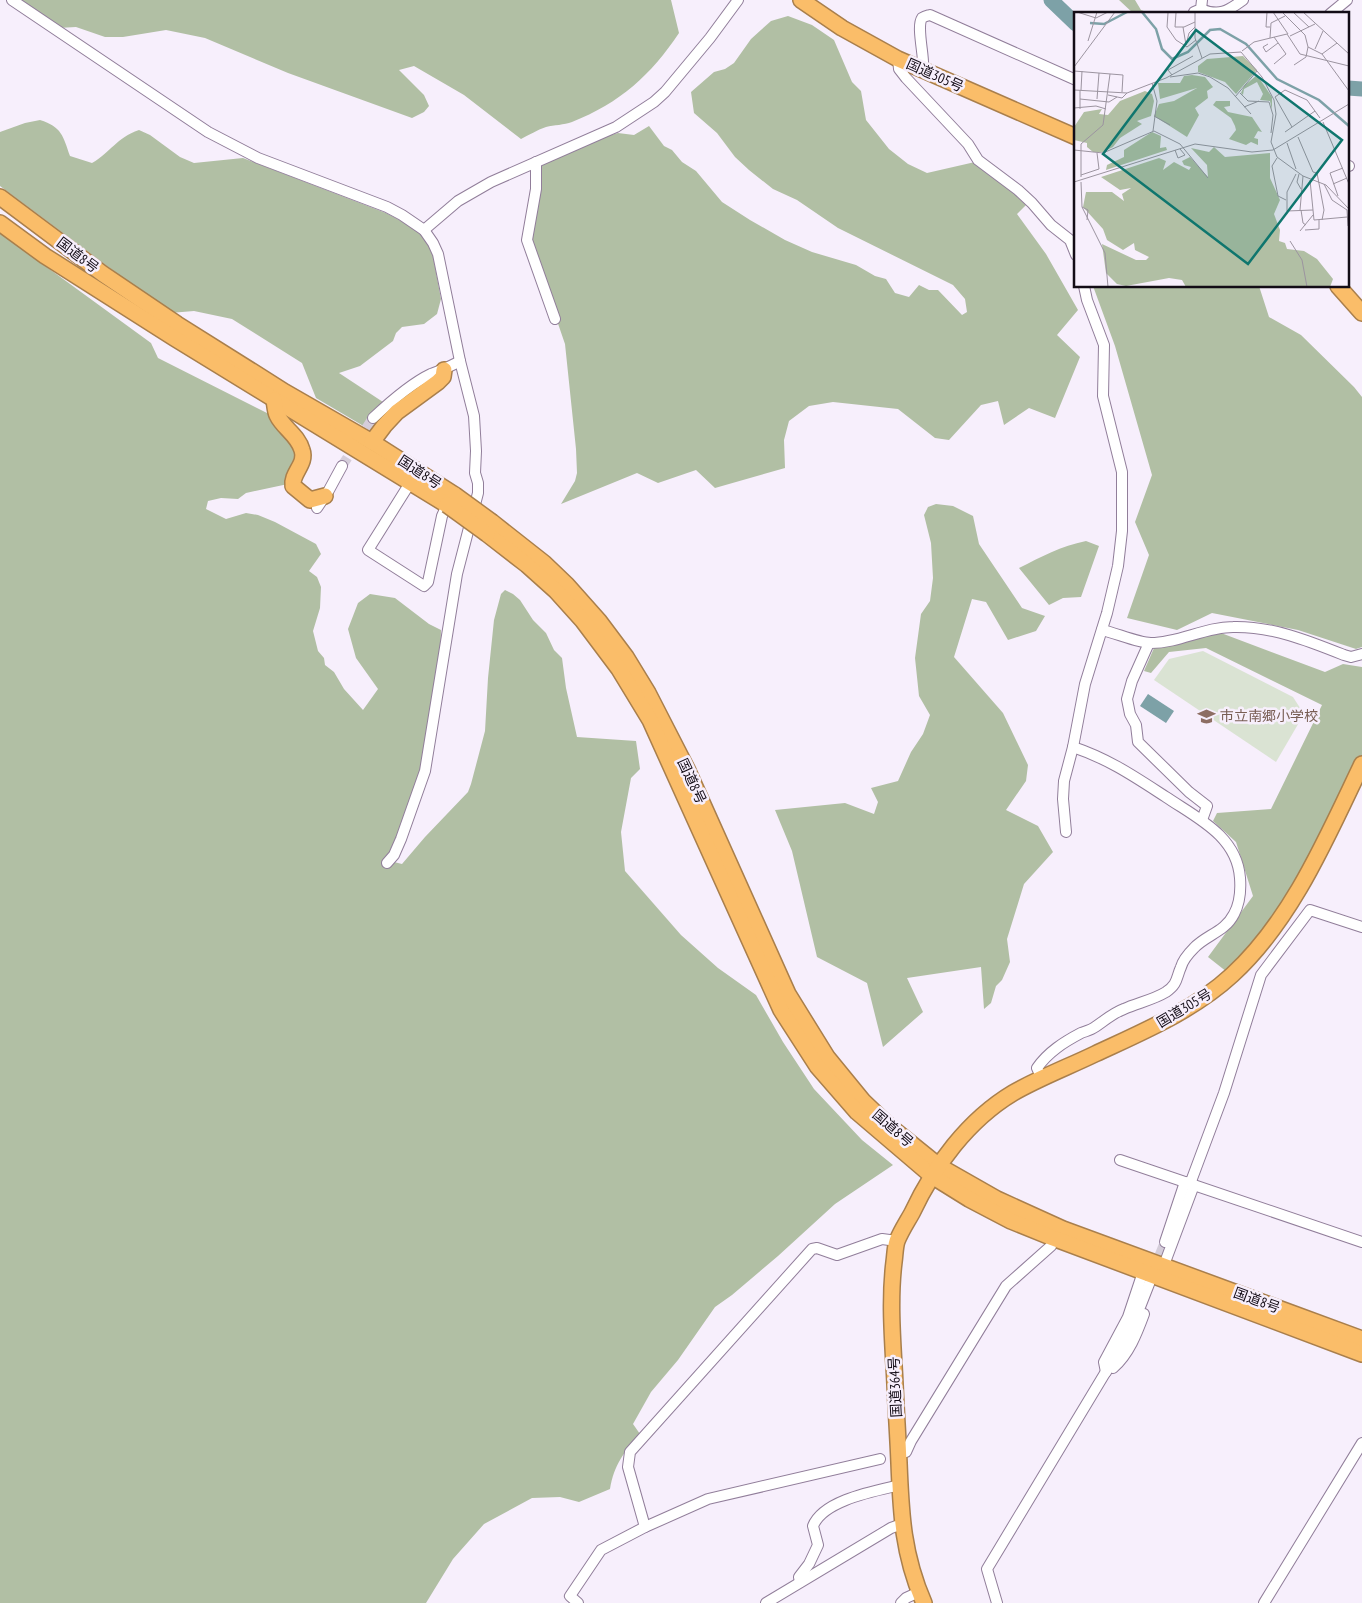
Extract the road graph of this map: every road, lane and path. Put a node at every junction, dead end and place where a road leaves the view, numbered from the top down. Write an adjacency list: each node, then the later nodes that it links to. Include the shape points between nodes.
1 (12, 0): 17 (street, via 208,132 258,158 388,207)
2 (738, 0): 14 (street, via 666,92 654,102 616,126)
3 (801, 0): 10 (highway, 国道305号)
4 (1193, 0): 7 (street)
5 (1243, 0): 8 (street)
6 (1347, 0): 9 (street)
7 (1198, 9)
8 (1221, 12)
9 (1332, 12)
10 (898, 59): 11 (highway, 国道305号); 18 (street, via 899,69 906,78 968,144 978,160 1032,203 1051,225 1070,240)
11 (923, 70): 12 (street, via 921,19 930,15); 13 (highway, 国道305号)
12 (1074, 79)
13 (1074, 136)
14 (536, 162): 17 (street, via 458,201); 22 (street, via 536,189 527,240)
15 (0, 197): 27 (highway, 国道8号, via 103,274 177,324 284,392)
16 (0, 223): 25 (highway, 国道8号, via 45,256)
17 (424, 230): 23 (street, via 438,254)
18 (1074, 250)
19 (1084, 288): 32 (street, via 1104,345 1103,396 1122,472 1122,531 1118,566)
20 (1340, 288): 21 (highway)
21 (1362, 313)
22 (555, 319)
23 (460, 361): 24 (street); 39 (street, via 474,416 478,493 456,574 426,771 401,839)
24 (444, 370): 26 (street, via 406,390); 27 (highway, via 443,377 398,412)
25 (274, 400): 29 (highway, 国道8号); 31 (highway, via 276,414 296,437 303,451 293,486 310,500)
26 (374, 418)
27 (372, 442): 30 (highway, 国道8号)
28 (342, 466): 31 (street)
29 (410, 483): 30 (highway, 国道8号); 30 (street, via 368,550 424,586 428,582 442,516)
30 (451, 500): 43 (highway, 国道8号, bridge, via 544,563 599,621 626,657 687,769 788,994 806,1026 863,1101)
31 (321, 502)
32 (1102, 630): 33 (street); 35 (street, via 1086,684)
33 (1149, 643): 34 (street, via 1233,627 1280,632 1344,656); 37 (street, via 1127,699 1138,742 1208,806)
34 (1362, 654)
35 (1073, 747): 37 (street, via 1118,765); 38 (street, via 1064,781)
36 (1362, 764): 41 (highway, 国道305号, via 1285,913 1232,975 1166,1020)
37 (1202, 820): 41 (street, via 1220,834 1236,858 1242,892 1234,915 1228,924 1190,952 1181,966 1177,982 1167,991 1121,1010 1045,1057 1037,1068)
38 (1066, 832)
39 (387, 863)
40 (1362, 927): 44 (street, via 1310,910 1261,975 1224,1093)
41 (1042, 1079): 43 (highway, 国道305号, via 1014,1093 977,1120)
42 (1120, 1160): 44 (street)
43 (935, 1171): 45 (highway, 国道8号, via 969,1199); 46 (highway, 国道364号); 49 (highway, 国道8号, via 1055,1225)
44 (1190, 1184): 47 (street); 48 (street); 49 (street)
45 (1052, 1238): 49 (highway, 国道8号); 54 (street, via 1050,1246 1006,1286 906,1452)
46 (897, 1241): 54 (highway, 国道364号, via 892,1280); 58 (street, via 882,1239 837,1255 812,1248 630,1452 628,1467)
47 (1165, 1242)
48 (1362, 1242)
49 (1153, 1275): 50 (highway, 国道8号); 51 (highway, 国道8号); 52 (street, via 1104,1362); 52 (street, via 1136,1335 1123,1358)
50 (1362, 1339)
51 (1362, 1354)
52 (1106, 1372): 64 (street, via 987,1569)
53 (1362, 1443): 65 (street)
54 (899, 1454): 56 (highway, 国道364号)
55 (880, 1459): 58 (street, via 719,1496)
56 (900, 1485): 57 (highway, 国道364号); 59 (street, via 848,1499 824,1512 813,1526 818,1545 799,1577)
57 (902, 1524): 59 (street); 60 (highway, 国道364号, via 910,1565)
58 (645, 1527): 61 (street, via 607,1546 595,1556 570,1596)
59 (800, 1582): 62 (street)
60 (922, 1597): 63 (street, via 906,1598)
61 (578, 1603)
62 (766, 1603)
63 (901, 1603)
64 (997, 1603)
65 (1264, 1603)

